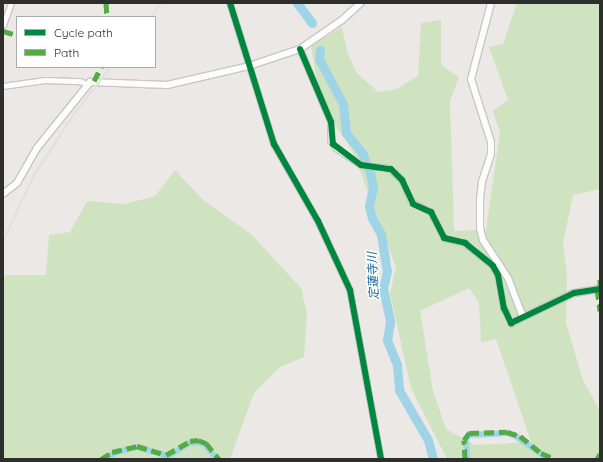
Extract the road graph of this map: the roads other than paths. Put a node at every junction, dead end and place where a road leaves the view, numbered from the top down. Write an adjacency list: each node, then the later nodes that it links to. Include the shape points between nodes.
1 (11, 3): 5 (street)
2 (230, 3): 7 (street)
3 (361, 3): 6 (street, via 342,20)
4 (491, 3): 12 (street, via 471,79 491,142 491,154 482,181 480,228 483,240 508,278)
5 (3, 25)
6 (300, 49): 7 (street); 12 (street, via 331,122 331,140 336,148 360,165 386,167 396,173 411,201 431,212 444,238 465,243 492,266 498,275 504,308 511,323)
7 (249, 66): 8 (street, via 167,85 94,81); 13 (street, via 274,144 318,221 350,290)
8 (87, 84): 9 (street, via 80,81 45,80); 10 (street, via 37,148 17,183)
9 (3, 86)
10 (3, 194)
11 (600, 289): 12 (street, via 574,293)
12 (523, 317)
13 (381, 459)

